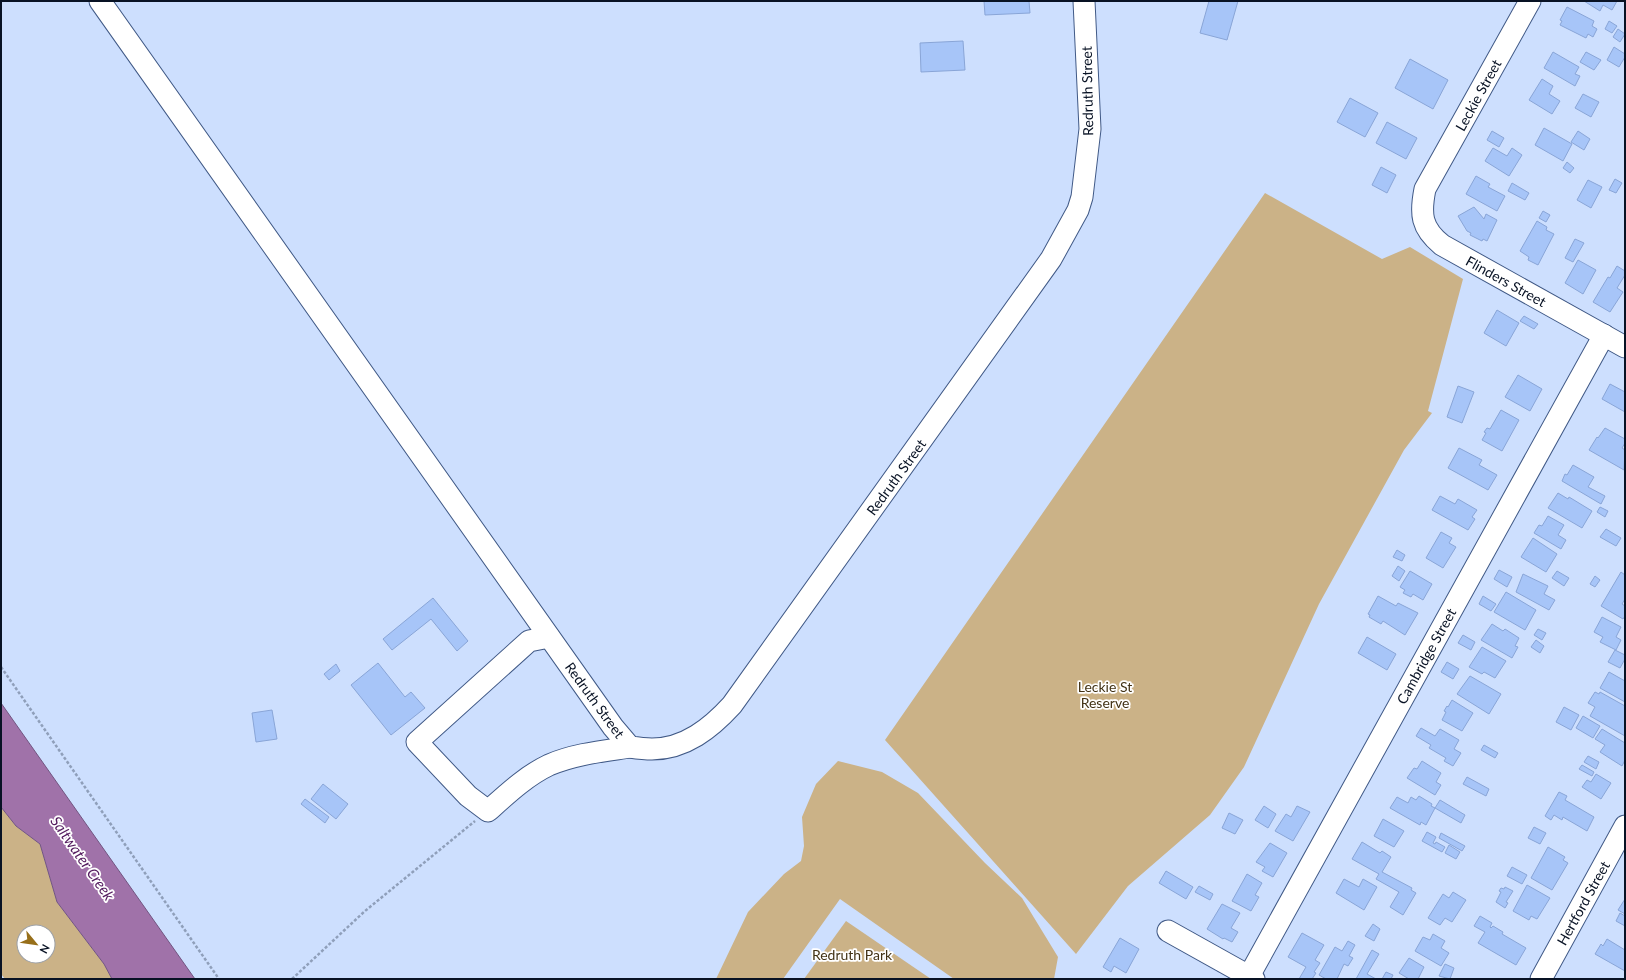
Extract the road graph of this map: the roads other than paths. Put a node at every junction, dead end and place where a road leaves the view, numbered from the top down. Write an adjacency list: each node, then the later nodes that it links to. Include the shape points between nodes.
1 (100, 1): 7 (street, Redruth Street)
2 (1084, 1): 8 (street, Redruth Street, via 1090,129 1082,197 1078,210 1051,259 732,705 718,720 687,740 670,747)
3 (1530, 1): 4 (street, Leckie Street)
4 (1425, 190): 5 (street, Flinders Street, via 1423,220 1429,233 1442,245)
5 (1604, 335): 6 (street, Flinders Street); 11 (street, Cambridge Street)
6 (1625, 347)
7 (549, 637): 8 (street, Redruth Street); 8 (street, via 529,641 417,742 468,796 488,810 523,780 550,765 589,754)
8 (630, 747)
9 (1625, 826): 12 (street, Hertford Street)
10 (1168, 931): 11 (street)
11 (1252, 977)
12 (1541, 979)

